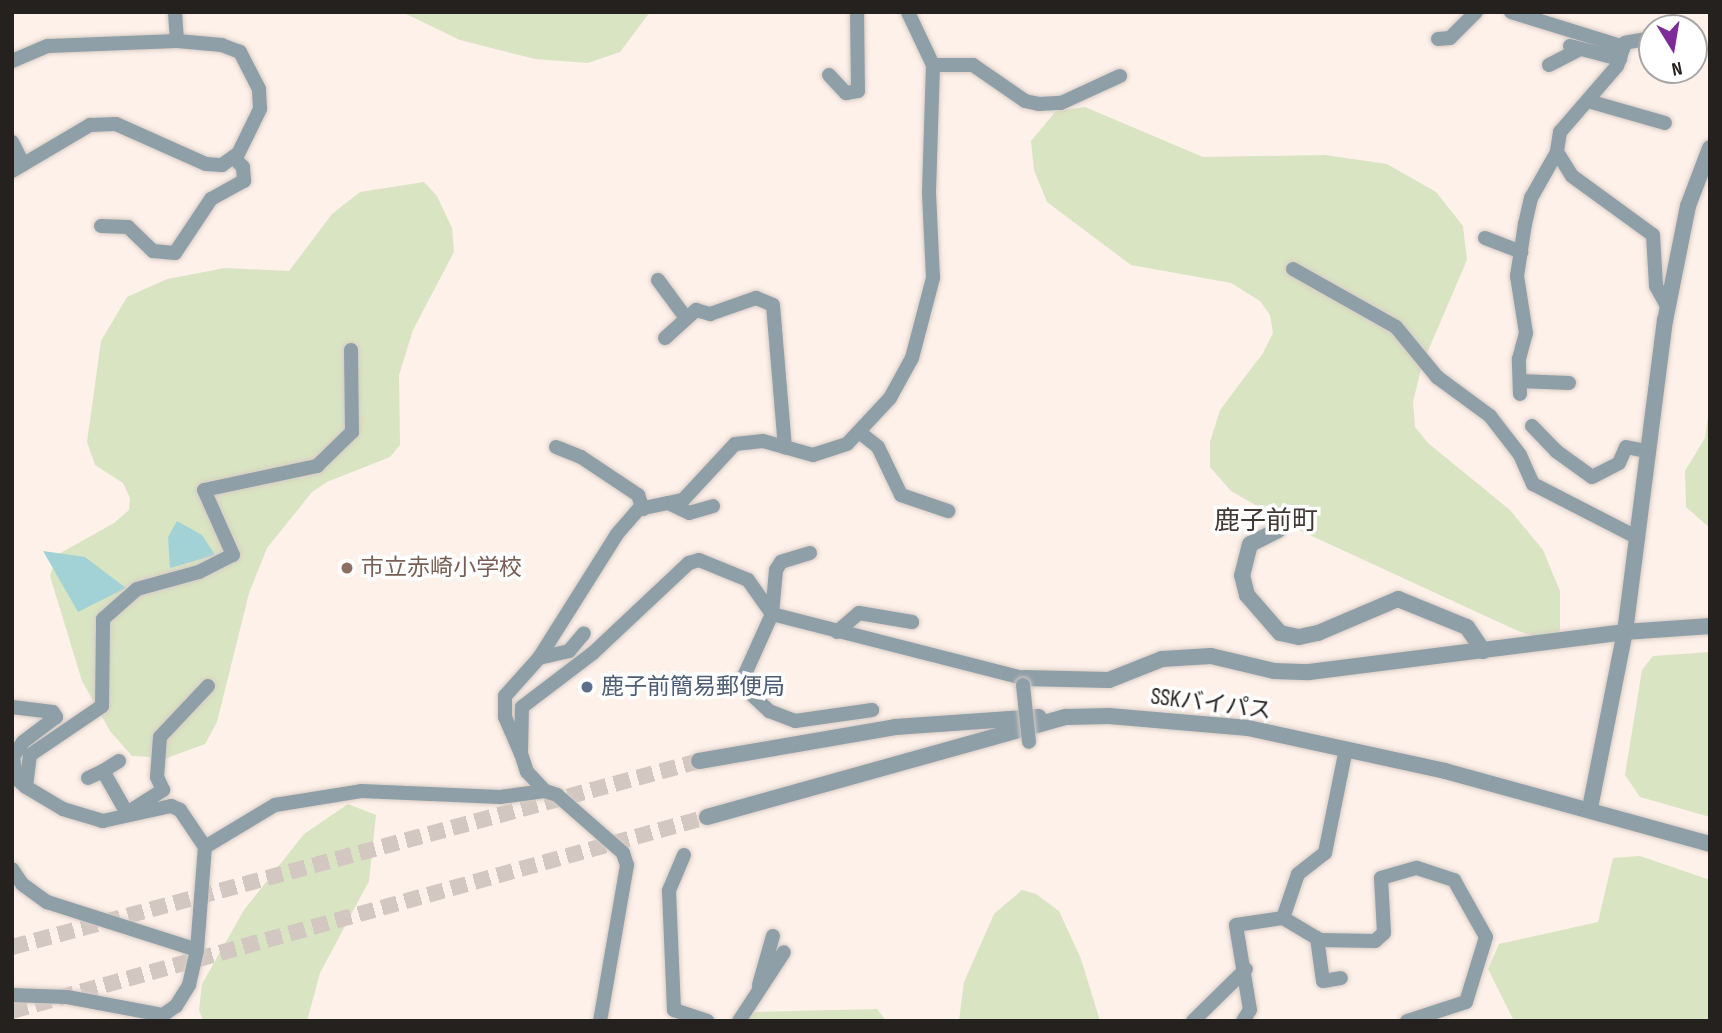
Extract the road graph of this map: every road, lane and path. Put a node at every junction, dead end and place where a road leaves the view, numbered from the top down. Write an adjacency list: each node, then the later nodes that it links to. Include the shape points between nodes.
1 (175, 12): 8 (street)
2 (857, 12): 13 (street, via 858,92 846,93)
3 (908, 12): 11 (street)
4 (1476, 12): 6 (street, via 1450,38)
5 (1511, 12): 9 (street)
6 (1438, 39)
7 (1638, 40): 9 (street)
8 (177, 41): 10 (street, via 48,46); 20 (street, via 222,45 240,52 259,89 260,109)
9 (1622, 53): 12 (street, via 1575,47); 15 (street)
10 (12, 61)
11 (933, 65): 14 (street, via 973,65 1025,101 1039,104 1061,103); 33 (street, via 929,305 912,358 890,398)
12 (1549, 65)
13 (829, 75)
14 (1120, 76)
15 (1588, 101): 16 (street); 19 (street, via 1560,132)
16 (1665, 124)
17 (12, 142): 21 (street)
18 (1710, 148): 27 (street, via 1688,206)
19 (1557, 152): 24 (street, via 1531,198); 27 (street, via 1582,185 1653,235 1656,286)
20 (233, 157): 21 (street, via 222,165 206,164 116,124 90,125); 22 (street, via 243,167 244,181 211,199 175,253 153,251 128,227)
21 (17, 167)
22 (101, 226)
23 (1485, 238): 24 (street)
24 (1521, 251): 31 (street, via 1517,276 1526,333 1519,359 1520,387)
25 (1293, 269): 42 (street, via 1396,327 1437,377 1490,416 1520,456 1532,484)
26 (658, 280): 28 (street)
27 (1668, 308): 36 (street)
28 (687, 318): 29 (street); 35 (street, via 696,310 710,314 756,298 773,305)
29 (666, 338)
30 (351, 350): 64 (street, via 352,432 317,466 204,490 233,555 199,572 137,589 103,619 102,706 30,755)
31 (1569, 383)
32 (1532, 426): 36 (street, via 1556,451 1592,477 1619,463 1626,447)
33 (859, 432): 35 (street, via 830,453 813,455); 40 (street, via 878,447 901,495)
34 (556, 447): 39 (street, via 581,457 638,495)
35 (785, 447): 37 (street, via 763,441 735,444 683,500)
36 (1647, 451): 42 (street)
37 (668, 503): 38 (street, via 689,513); 39 (street)
38 (713, 506)
39 (643, 509): 51 (street, via 617,534)
40 (948, 510)
41 (1278, 530): 50 (street, via 1250,544 1242,575 1247,595 1267,624 1280,633 1299,637 1318,633 1398,599 1467,627)
42 (1636, 537): 48 (street)
43 (810, 553): 44 (street, via 780,562)
44 (772, 614): 47 (street); 55 (street, via 746,674 751,694 769,711 795,720); 59 (street, via 748,580 699,560 689,562 593,653 522,707)
45 (912, 622): 47 (street, via 859,613)
46 (1710, 626): 48 (street)
47 (837, 632): 52 (street)
48 (1625, 632): 50 (street); 66 (street)
49 (584, 633): 51 (street, via 569,651)
50 (1483, 651): 52 (street, via 1309,672 1273,671 1211,656 1162,660 1109,680)
51 (539, 658): 59 (street, via 505,696 505,717)
52 (1023, 682): 57 (street, bridge)
53 (208, 686): 67 (street, via 160,737 157,777 163,790)
54 (12, 707): 64 (street, via 53,712 56,717 23,742 13,757 16,778)
55 (872, 710)
56 (1066, 717): 58 (street, SSKバイパス, via 1248,728); 61 (street, via 895,727); 68 (street, SSKバイパス)
57 (1029, 742)
58 (1346, 749): 66 (street, SSKバイパス); 73 (street, via 1325,853 1298,874)
59 (521, 754): 65 (street, via 527,772)
60 (119, 761): 62 (street)
61 (699, 761)
62 (103, 771): 63 (street); 67 (street)
63 (88, 778)
64 (26, 787): 67 (street, via 63,809 103,821)
65 (545, 791): 70 (street, via 500,797 361,791 310,796 275,805); 82 (street, via 557,795 623,853 627,865)
66 (1590, 808): 69 (street, SSKバイパス)
67 (127, 813): 70 (street, via 171,806 180,810)
68 (708, 817)
69 (1710, 844)
70 (205, 846): 76 (street)
71 (684, 855): 83 (street, via 669,891 674,1010)
72 (12, 869): 76 (street, via 22,884 47,902)
73 (1283, 918): 75 (street); 78 (street, via 1236,925)
74 (773, 936): 80 (street)
75 (1317, 938): 79 (street, via 1323,981); 87 (street, via 1375,941 1384,933 1381,878 1417,868 1454,880 1486,937 1466,1002)
76 (197, 950): 81 (street, via 189,985 176,1006 163,1016 67,997)
77 (784, 952): 80 (street)
78 (1246, 969): 85 (street); 86 (street, via 1250,1010)
79 (1341, 978)
80 (758, 994): 84 (street)
81 (12, 995)
82 (600, 1021)
83 (707, 1021)
84 (739, 1021)
85 (1193, 1021)
86 (1243, 1021)
87 (1407, 1021)

